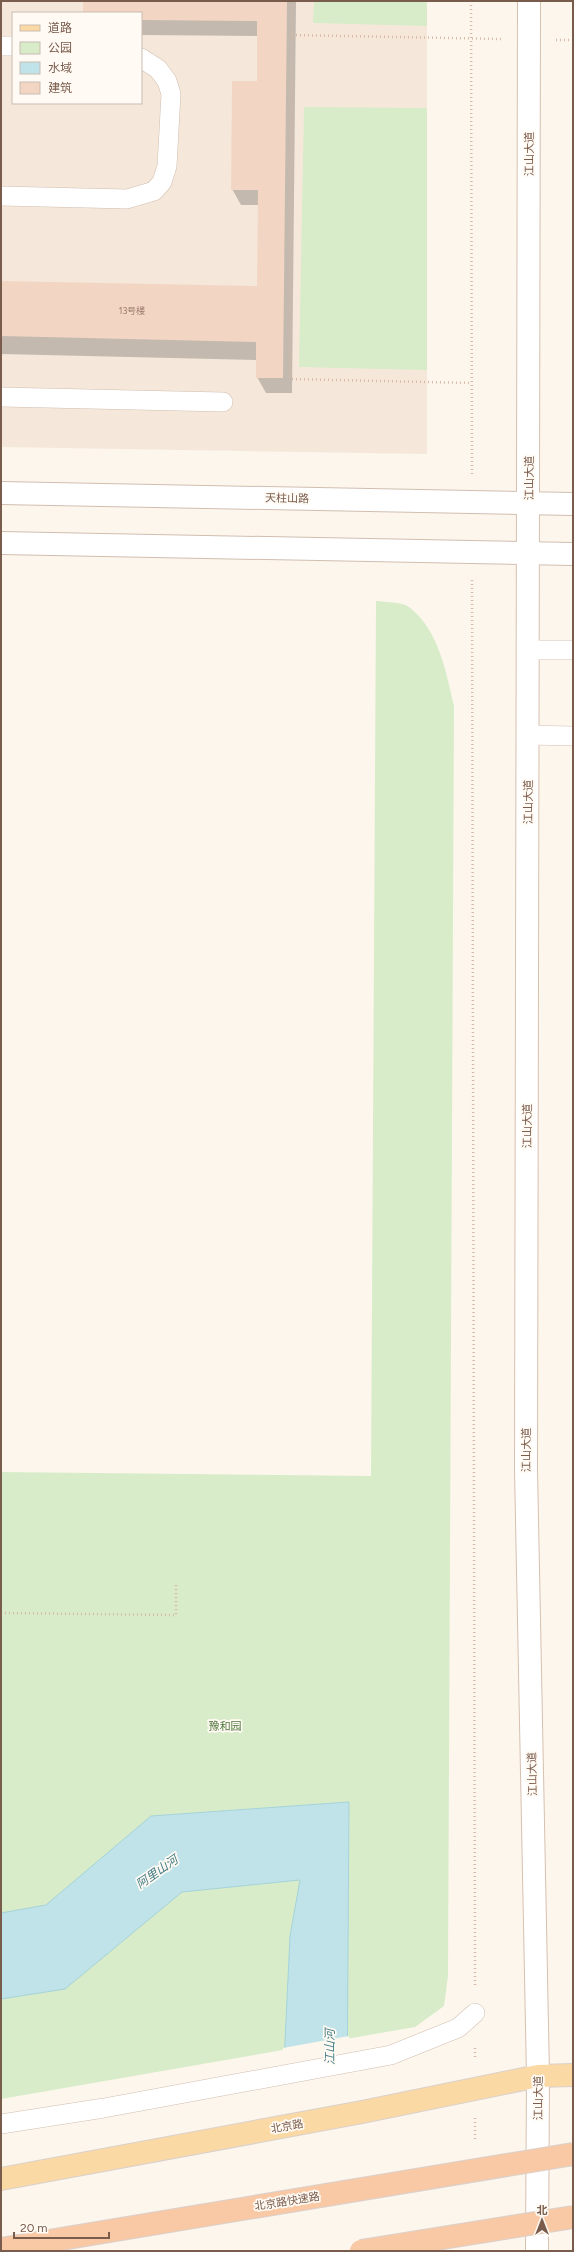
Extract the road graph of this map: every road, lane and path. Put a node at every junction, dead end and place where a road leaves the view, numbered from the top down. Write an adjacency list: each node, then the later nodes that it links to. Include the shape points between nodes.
1 (292, 1): 4 (path)
2 (471, 1): 5 (path)
3 (529, 1): 6 (main road, 江山大道)
4 (292, 34): 5 (path); 12 (path, via 290,379)
5 (471, 38): 6 (path); 12 (path)
6 (529, 39): 7 (path); 17 (main road, 江山大道)
7 (573, 40)
8 (1, 46): 9 (lane)
9 (12, 46)
10 (142, 59): 11 (lane, via 158,69 167,81 171,94 167,166 162,182 154,191 127,199)
11 (1, 196)
12 (472, 383): 16 (path)
13 (1, 398): 14 (lane)
14 (223, 402)
15 (1, 493): 16 (main road, 天柱山路)
16 (472, 502): 17 (main road, 天柱山路)
17 (529, 503): 18 (main road, 天柱山路); 21 (main road, 江山大道)
18 (573, 504)
19 (1, 543): 20 (main road)
20 (472, 552): 21 (main road); 29 (path)
21 (528, 553): 22 (main road); 23 (main road, 江山大道)
22 (573, 554)
23 (528, 650): 24 (lane); 25 (main road, 江山大道)
24 (573, 650)
25 (528, 735): 26 (lane); 31 (main road, 江山大道, via 526,1469)
26 (573, 736)
27 (176, 1583): 28 (path, via 176,1615)
28 (1, 1613)
29 (475, 2013): 32 (path); 33 (lane, via 458,2028 391,2055 104,2108)
30 (573, 2075): 31 (main road, 北京路)
31 (538, 2076): 32 (main road, 北京路); 40 (main road, 江山大道)
32 (475, 2088): 34 (path); 36 (main road, 北京路, via 362,2112)
33 (1, 2124)
34 (475, 2143)
35 (573, 2154): 38 (highway, 北京路快速路, bridge)
36 (1, 2179)
37 (573, 2217): 39 (highway, bridge)
38 (1, 2249)
39 (361, 2251)
40 (537, 2251)

